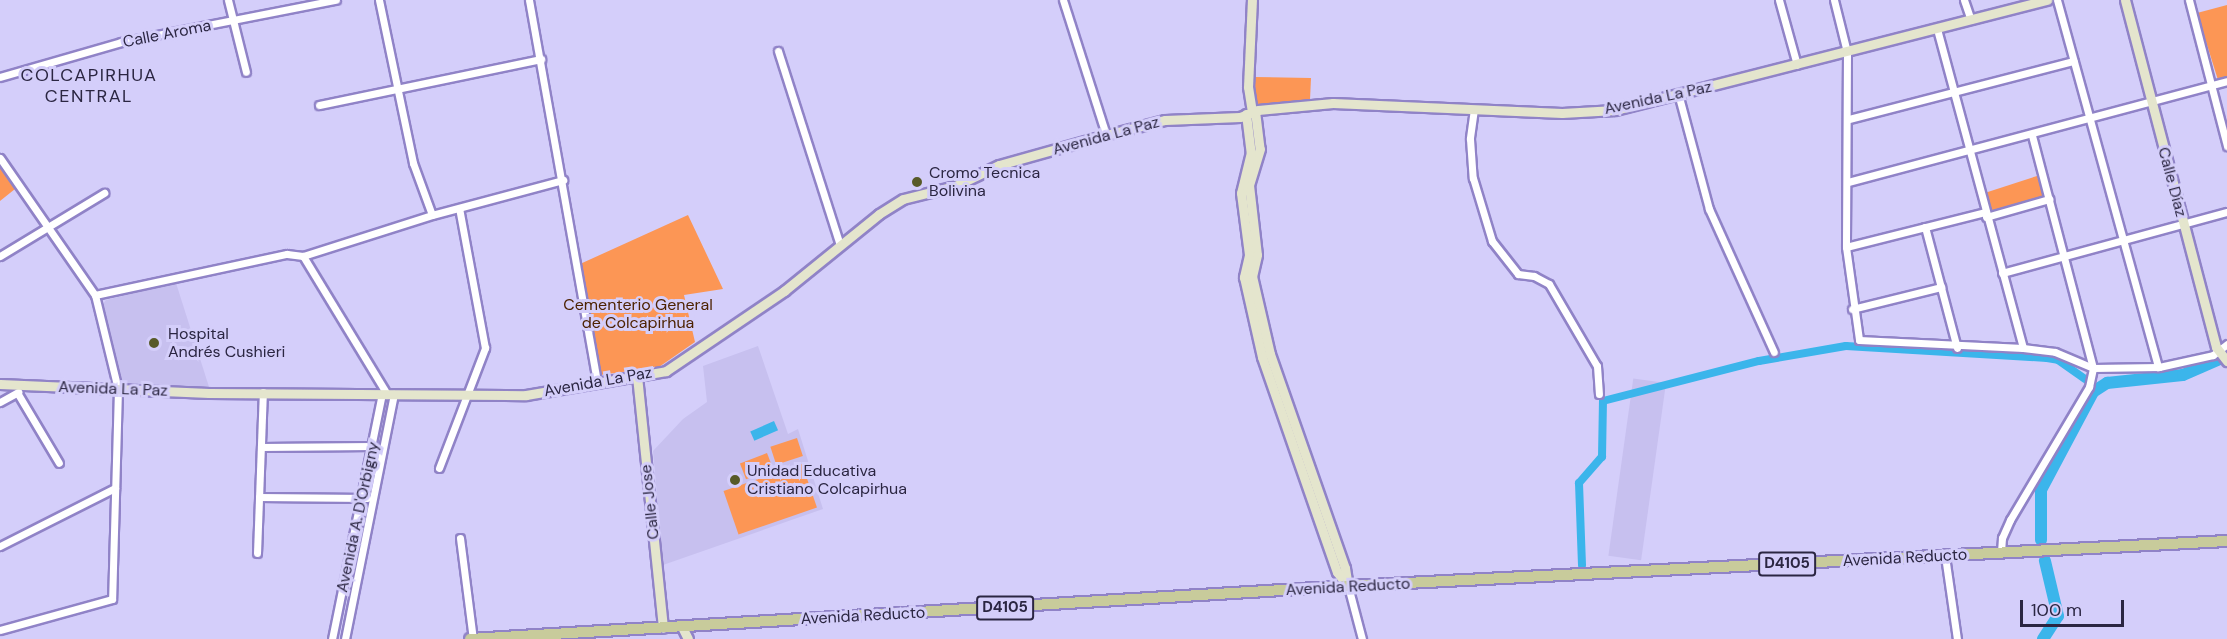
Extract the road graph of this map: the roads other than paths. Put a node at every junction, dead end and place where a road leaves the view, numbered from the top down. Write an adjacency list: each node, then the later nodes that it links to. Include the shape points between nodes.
1 (228, 0): 15 (street)
2 (336, 0): 15 (street, Calle Aroma)
3 (379, 0): 26 (street)
4 (529, 0): 19 (street)
5 (1063, 0): 35 (street)
6 (1252, 0): 32 (main road, via 1248,87)
7 (1779, 0): 21 (street)
8 (1834, 0): 18 (street)
9 (1964, 0): 14 (street)
10 (2047, 0): 14 (main road, Avenida La Paz)
11 (2057, 0): 20 (street)
12 (2125, 0): 29 (main road, Calle Díaz)
13 (2189, 0): 25 (street)
14 (1971, 20): 16 (main road, Avenida La Paz)
15 (231, 22): 22 (street); 23 (street, Calle Aroma, via 121,42)
16 (1937, 29): 18 (main road, Avenida La Paz); 27 (street)
17 (778, 51): 52 (street)
18 (1847, 52): 21 (main road, Avenida La Paz); 34 (street)
19 (541, 58): 26 (street); 40 (street)
20 (2074, 62): 27 (street); 33 (street)
21 (1797, 65): 28 (main road, Avenida La Paz)
22 (246, 72)
23 (0, 77)
24 (2227, 81): 25 (street)
25 (2211, 85): 29 (street); 37 (street)
26 (397, 86): 30 (street); 46 (street, via 414,163)
27 (1954, 92): 34 (street); 38 (street)
28 (1679, 97): 31 (main road, Avenida La Paz, via 1615,110); 64 (street, via 1709,208)
29 (2151, 102): 33 (street); 48 (main road, Calle Díaz)
30 (319, 105)
31 (1474, 109): 32 (main road, Avenida La Paz, via 1334,103); 76 (street, via 1470,139 1473,178 1492,241 1518,274 1534,276 1549,284 1597,366)
32 (1251, 112): 35 (main road, Avenida La Paz, via 1165,120); 92 (main road, via 1251,152 1241,193 1251,236 1244,277 1337,572)
33 (2090, 119): 36 (street); 51 (street)
34 (1849, 120): 41 (street)
35 (1106, 135): 52 (main road, Avenida La Paz, via 999,165 955,186 903,199)
36 (2032, 136): 38 (street); 43 (street)
37 (2227, 146)
38 (1970, 152): 41 (street); 47 (street)
39 (0, 158): 49 (street)
40 (562, 180): 44 (street); 69 (street)
41 (1848, 182): 53 (street)
42 (104, 193): 49 (street)
43 (2049, 200): 47 (street); 54 (street)
44 (459, 208): 46 (street); 75 (street, via 485,348)
45 (2227, 212): 48 (street)
46 (432, 215): 56 (street)
47 (1985, 215): 50 (street); 57 (street)
48 (2183, 224): 51 (street); 61 (main road, Calle Díaz)
49 (46, 225): 55 (street); 59 (street)
50 (1925, 227): 53 (street); 58 (street)
51 (2123, 240): 54 (street); 66 (street)
52 (840, 245): 68 (main road, Avenida La Paz, via 784,291 666,371)
53 (1846, 247): 60 (street)
54 (2064, 255): 57 (street); 67 (street)
55 (0, 256)
56 (303, 256): 59 (street, via 287,254); 74 (street)
57 (2002, 273): 63 (street)
58 (1941, 287): 60 (street); 62 (street)
59 (95, 295): 71 (street)
60 (1852, 309): 62 (street, via 1857,336 1862,342)
61 (2224, 347): 65 (main road, Calle Díaz); 66 (street)
62 (1957, 348): 63 (street)
63 (2023, 348): 67 (street, via 2055,352)
64 (1774, 352)
65 (2227, 360)
66 (2158, 367): 67 (street)
67 (2094, 368): 89 (street, via 2089,387 2010,520)
68 (637, 375): 69 (main road, Avenida La Paz); 94 (main road, Calle Jose)
69 (597, 381): 75 (main road, Avenida La Paz, via 526,395)
70 (0, 384): 72 (main road, Avenida La Paz)
71 (118, 389): 72 (main road, Avenida La Paz); 73 (main road, Avenida La Paz); 82 (street)
72 (18, 390): 77 (street); 80 (street)
73 (263, 392): 74 (main road, Avenida La Paz); 79 (street)
74 (388, 394): 75 (main road, Avenida La Paz); 78 (street, Avenida A. D'Orbigny); 85 (street, Avenida A. D'Orbigny)
75 (468, 394): 81 (street)
76 (1599, 394)
77 (0, 402)
78 (373, 446): 79 (street); 84 (street, Avenida A. D'Orbigny)
79 (261, 447): 83 (street)
80 (59, 463)
81 (439, 468)
82 (115, 488): 88 (street); 95 (street, via 112,599)
83 (260, 497): 84 (street); 90 (street)
84 (363, 498): 85 (street); 96 (street, Avenida A. D'Orbigny)
85 (372, 498): 97 (street, Avenida A. D'Orbigny)
86 (460, 538): 98 (street)
87 (2227, 542): 89 (main road, Avenida Reducto / D4105)
88 (0, 546)
89 (2001, 552): 91 (main road, Avenida Reducto / D4105)
90 (257, 553)
91 (1945, 556): 92 (main road, Avenida Reducto / D4105); 101 (street)
92 (1347, 586): 93 (main road, Avenida Reducto / D4105); 100 (street)
93 (682, 627): 94 (main road, Avenida Reducto / D4105); 99 (main road)
94 (663, 628): 98 (main road, Avenida Reducto / D4105)
95 (0, 630)
96 (332, 639)
97 (345, 639)
98 (471, 639)
99 (688, 639)
100 (1362, 639)
101 (1957, 639)

